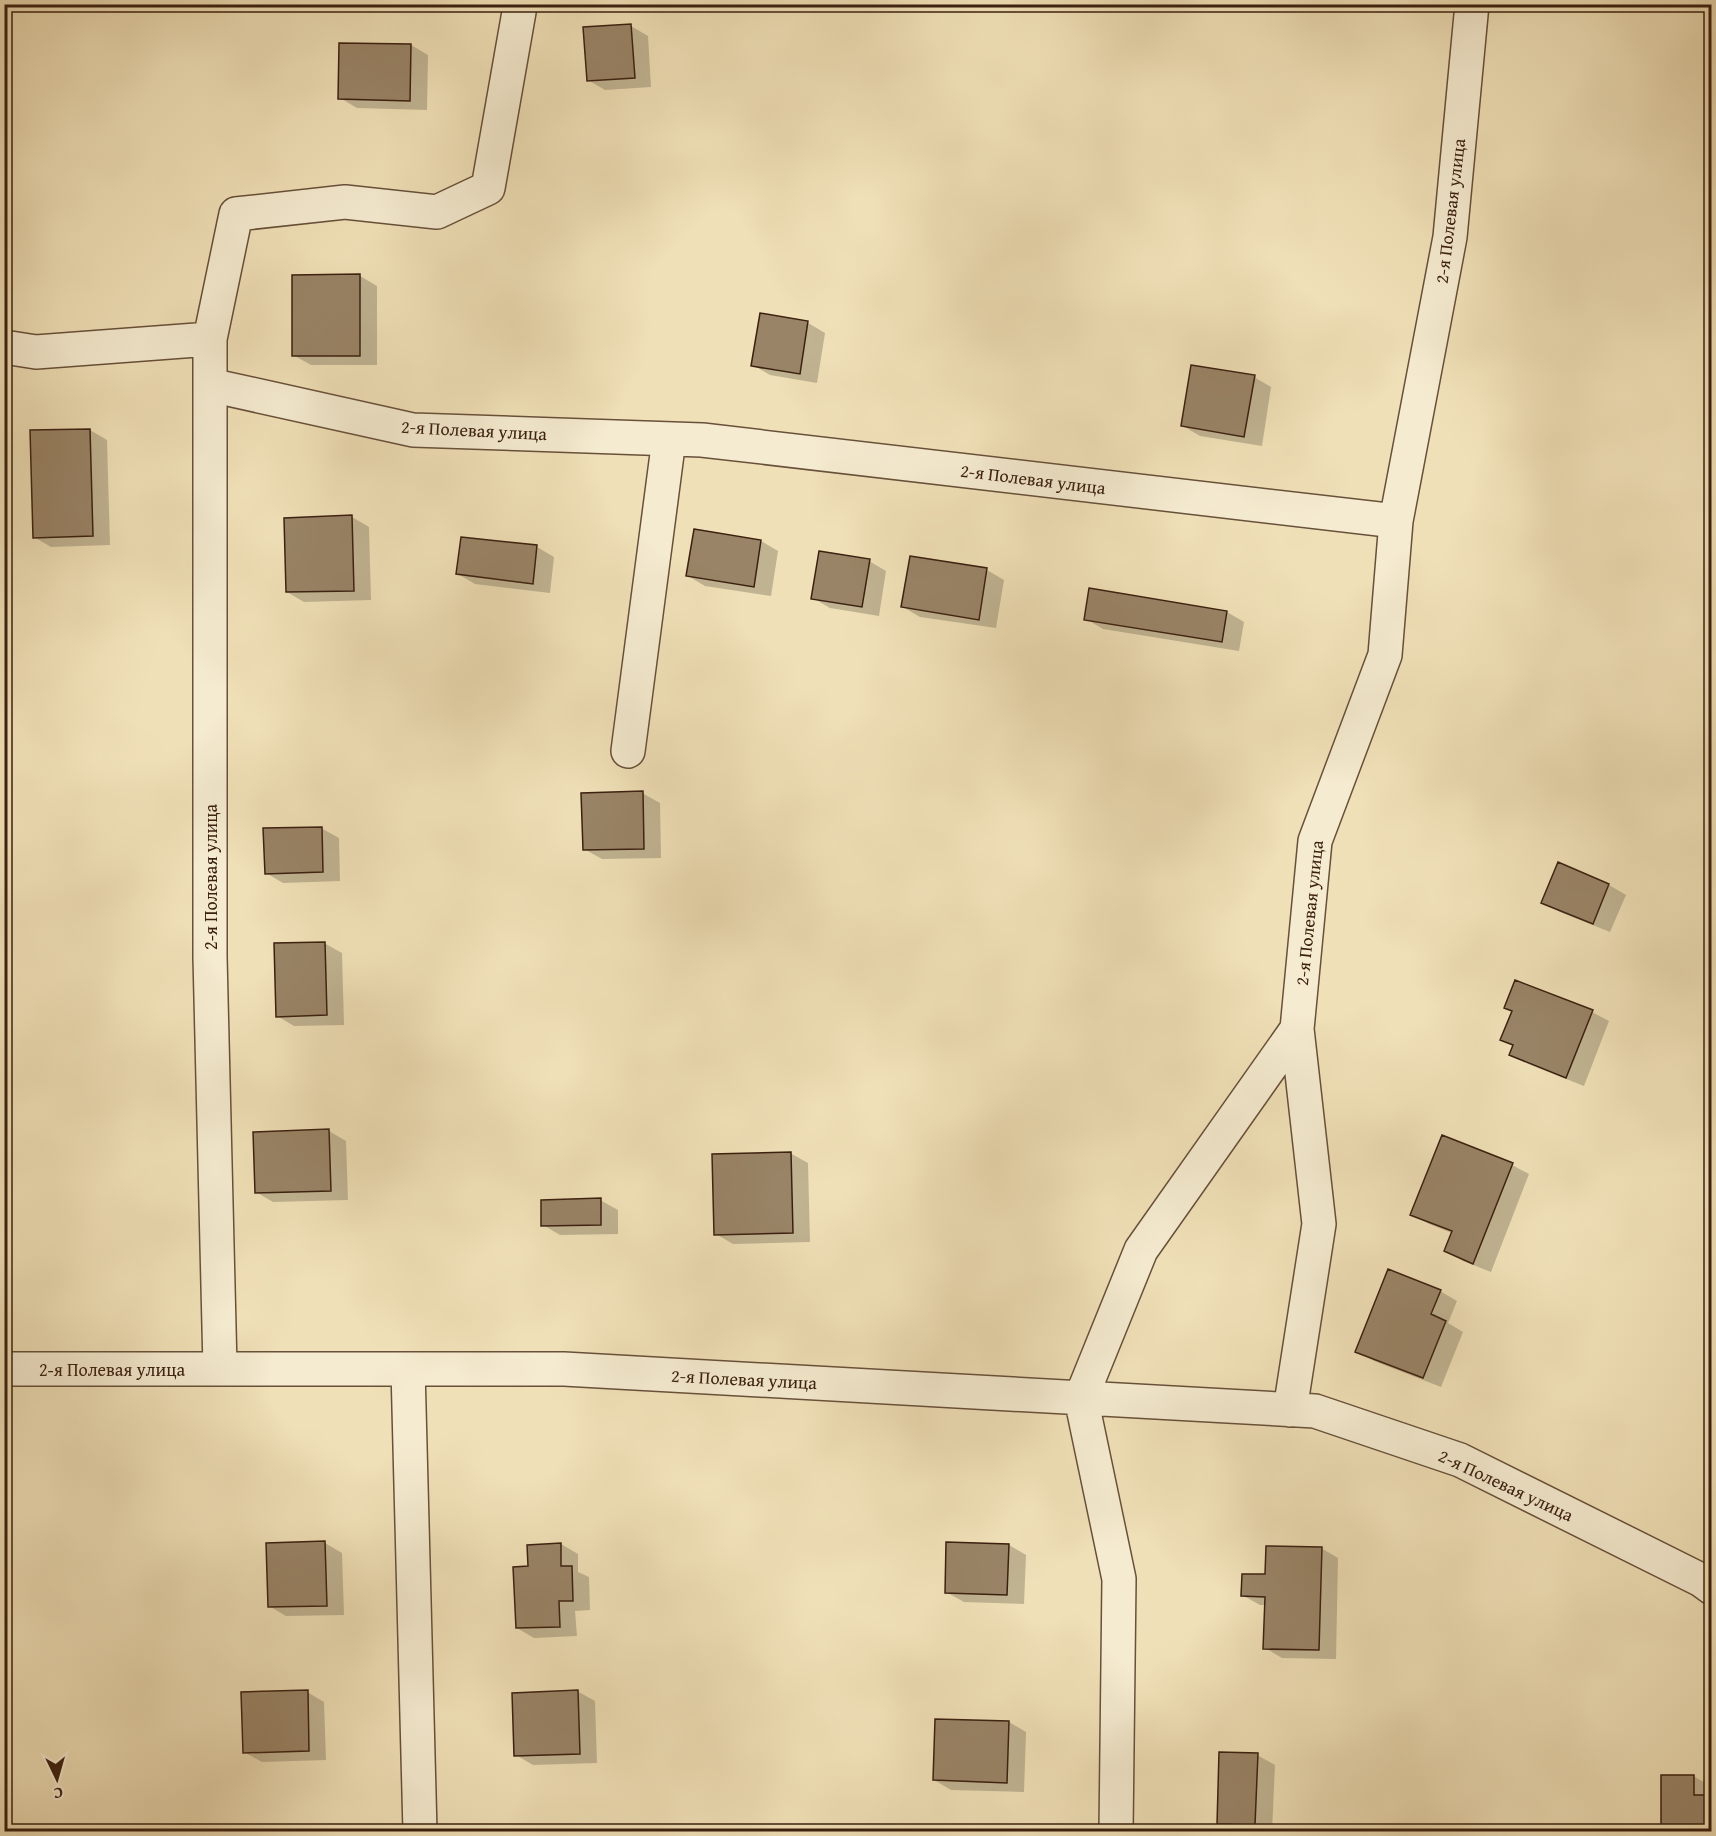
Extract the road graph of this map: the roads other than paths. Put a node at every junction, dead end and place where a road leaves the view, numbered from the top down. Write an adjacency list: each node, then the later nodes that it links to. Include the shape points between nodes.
1 (1472, 4): 7 (street, 2-я Полевая улица, via 1450,237)
2 (519, 12): 3 (street, 2-я Полевая улица, via 488,188 437,212 345,202 236,214)
3 (210, 339): 4 (street, via 36,352); 5 (street, 2-я Полевая улица)
4 (4, 347)
5 (210, 386): 6 (street, 2-я Полевая улица, via 413,430); 10 (street, 2-я Полевая улица, via 210,957)
6 (669, 439): 7 (street, 2-я Полевая улица); 8 (street)
7 (1396, 521): 9 (street, 2-я Полевая улица, via 1385,655 1315,841)
8 (628, 751)
9 (1297, 1029): 13 (street, 2-я Полевая улица, via 1141,1250); 14 (street, 2-я Полевая улица, via 1319,1224)
10 (220, 1368): 11 (street, 2-я Полевая улица); 12 (street, 2-я Полевая улица)
11 (408, 1368): 13 (street, 2-я Полевая улица, via 564,1369); 16 (street)
12 (4, 1369)
13 (1081, 1398): 14 (street, 2-я Полевая улица); 17 (street, via 1119,1579)
14 (1290, 1410): 15 (street, 2-я Полевая улица, via 1315,1411 1460,1460)
15 (1712, 1588)
16 (420, 1832)
17 (1116, 1832)

